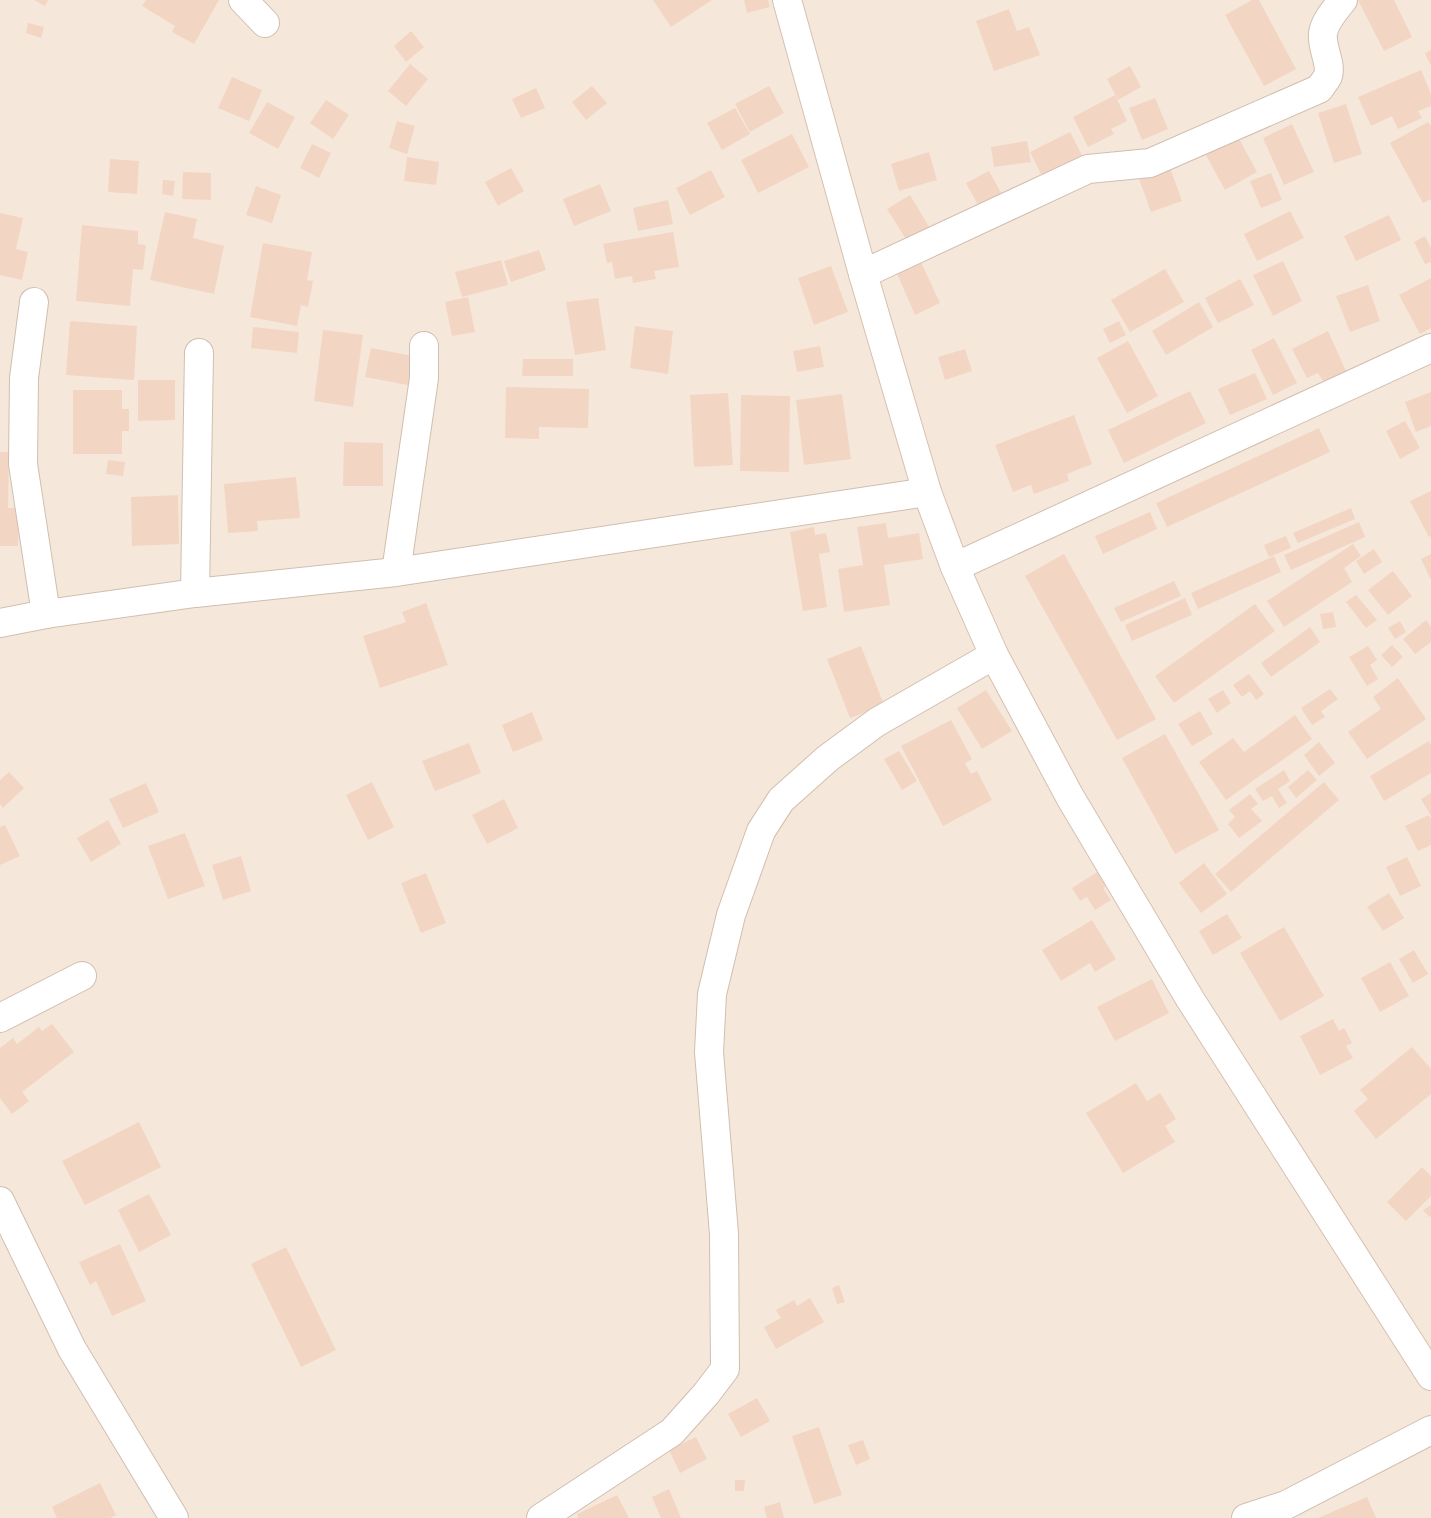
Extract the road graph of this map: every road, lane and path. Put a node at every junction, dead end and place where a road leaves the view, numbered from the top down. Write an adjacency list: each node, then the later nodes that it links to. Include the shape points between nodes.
1 (243, 0): 4 (street)
2 (788, 0): 5 (street)
3 (1342, 0): 5 (street, via 1323,32 1329,74 1320,89 1150,163 1088,169)
4 (265, 23)
5 (862, 274): 10 (street)
6 (34, 302): 14 (street, via 24,378 23,464)
7 (424, 346): 12 (street, via 424,378)
8 (1431, 348): 11 (street)
9 (199, 352): 13 (street)
10 (927, 492): 11 (street); 12 (street)
11 (955, 567): 16 (street)
12 (396, 572): 13 (street)
13 (195, 593): 14 (street)
14 (46, 614): 15 (street)
15 (0, 623)
16 (994, 655): 20 (street, via 1070,796 1190,998); 23 (street, via 877,722 828,758 781,800 761,831 731,914 712,994 709,1052 724,1234 724,1368 672,1432)
17 (82, 976): 18 (street)
18 (0, 1018)
19 (0, 1201): 22 (street, via 72,1349)
20 (1431, 1376)
21 (1431, 1430): 24 (street, via 1286,1505)
22 (174, 1518)
23 (541, 1518)
24 (1246, 1518)

